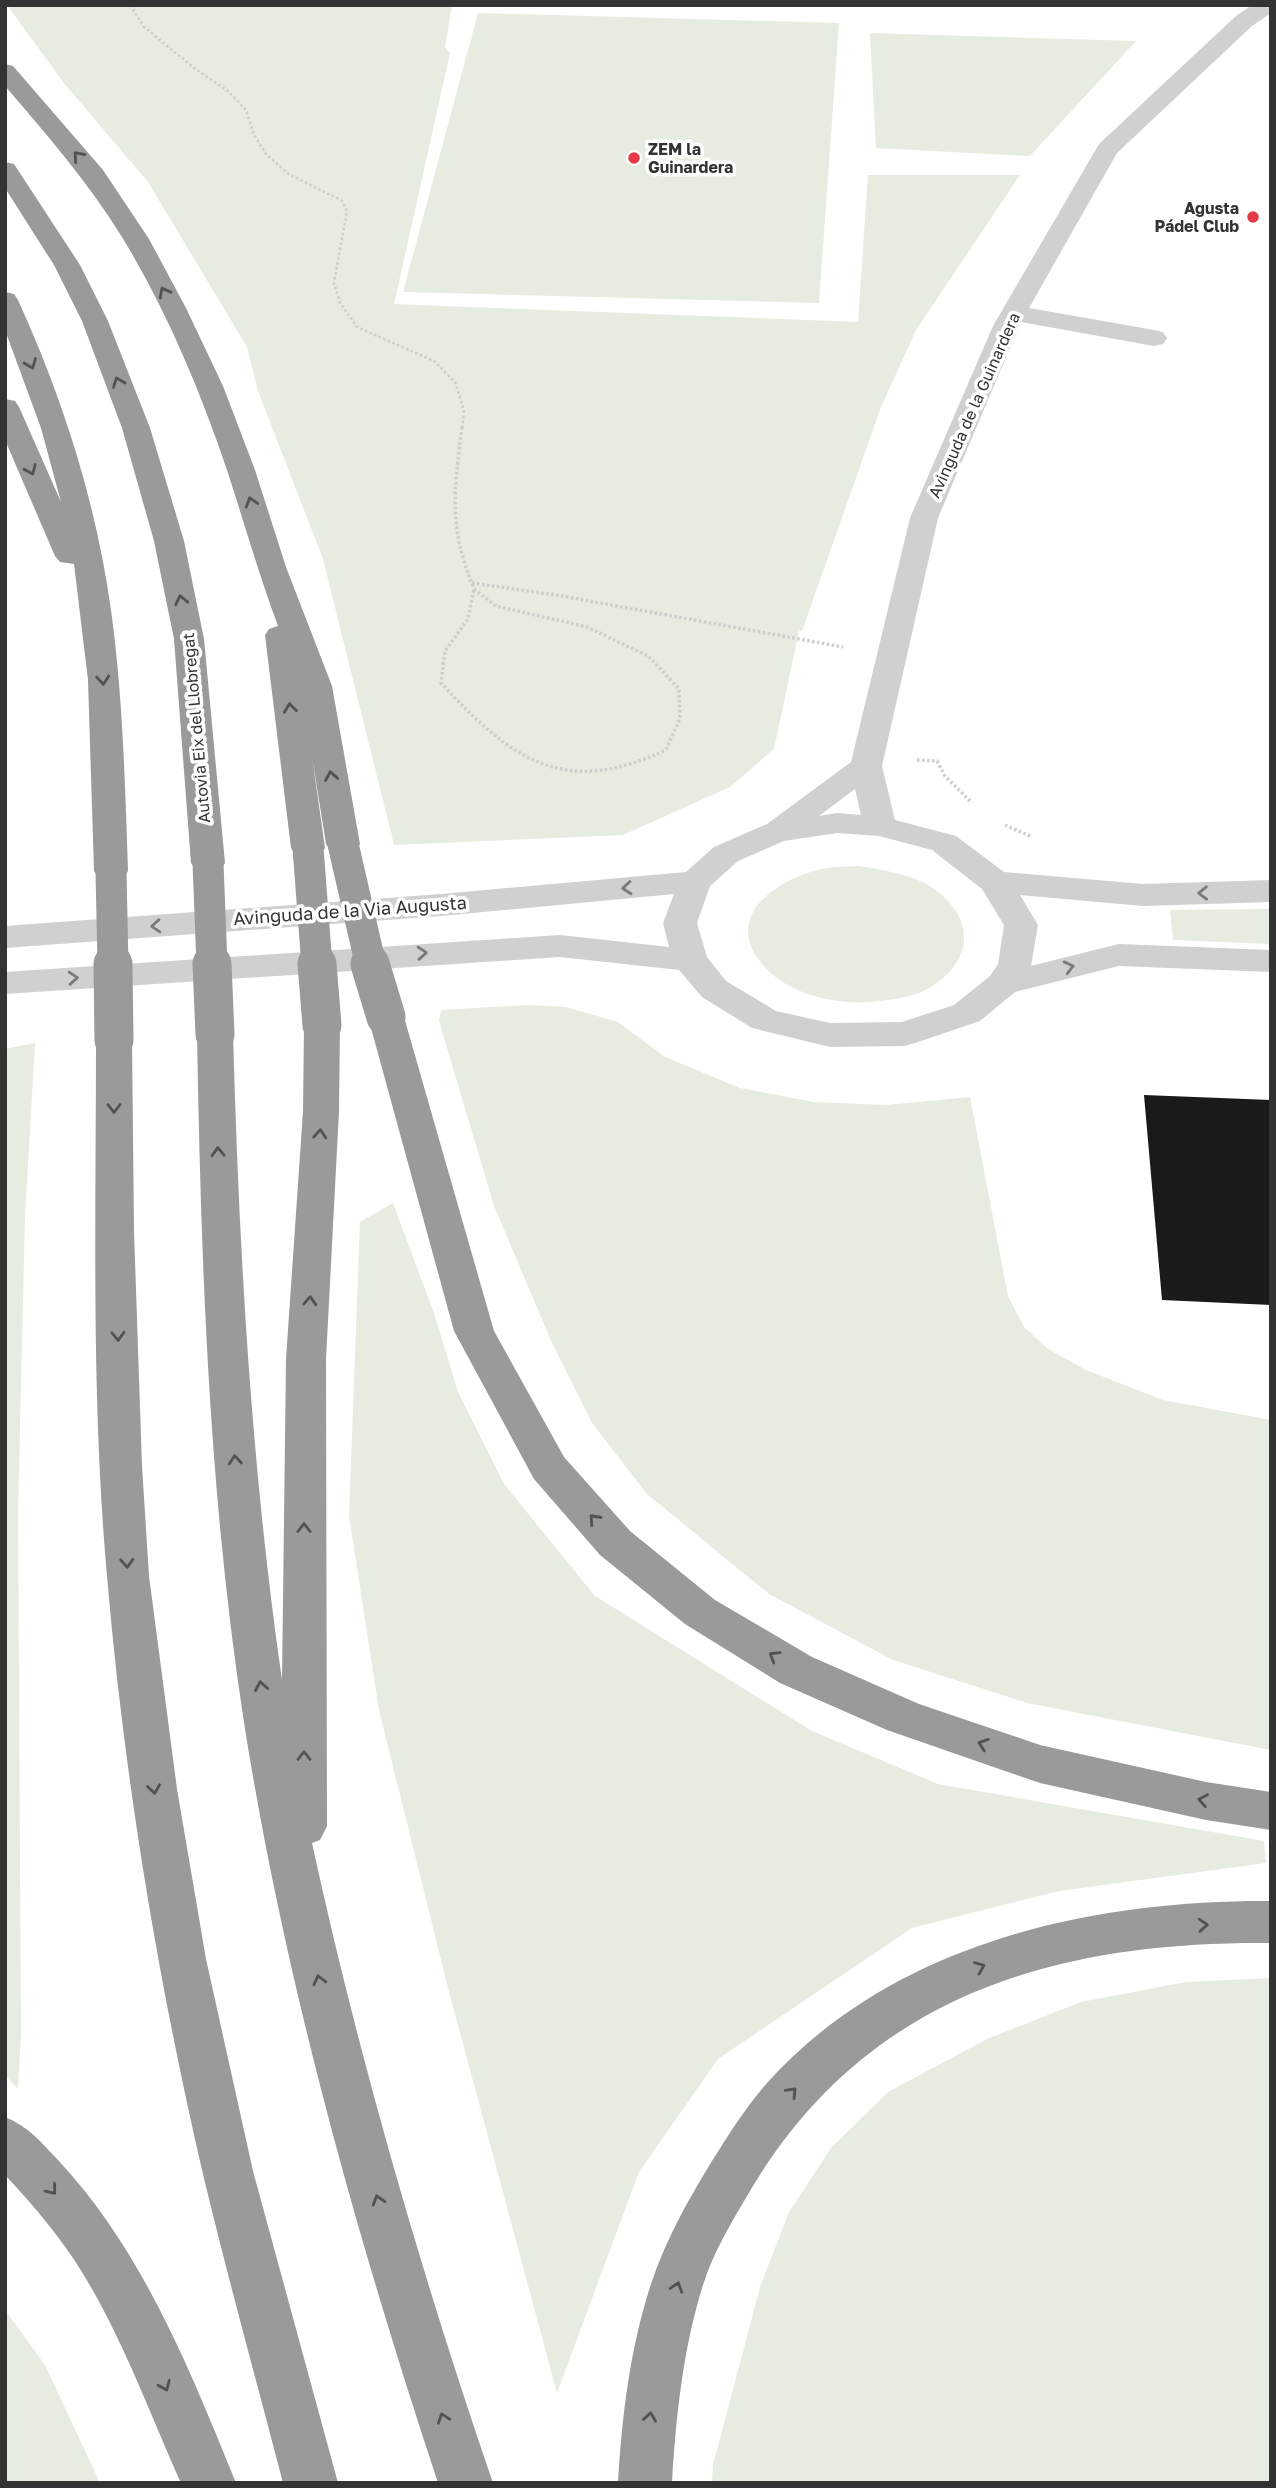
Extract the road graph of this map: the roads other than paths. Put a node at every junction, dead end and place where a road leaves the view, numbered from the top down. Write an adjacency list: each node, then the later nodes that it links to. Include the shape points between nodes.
1 (1267, 5): 5 (street, Avinguda de la Guinardera, via 1107,149)
2 (5, 71): 8 (highway, one-way to 2, via 209,386 136,239 94,175)
3 (5, 169): 22 (highway, Autovia Eix del Llobregat, one-way to 3, bridge, via 260,1680 226,1354 208,863 189,639 169,541 136,428 95,321 67,265)
4 (5, 300): 9 (highway, one-way to 9, via 44,397 66,470)
5 (1014, 313): 6 (street); 10 (street, Avinguda de la Guinardera, via 924,518)
6 (1154, 338)
7 (5, 407): 9 (highway, one-way to 9)
8 (271, 567): 21 (highway, one-way to 8, bridge, via 1040,1764 903,1717 796,1670 711,1618 615,1543 549,1468 474,1331 362,937 316,686); 22 (highway, one-way to 8, bridge, via 304,1439 322,1025 308,848)
9 (95, 612): 26 (highway, one-way to 26, bridge, via 104,695 111,871 115,1231 128,1576 153,1789 182,1959 228,2171)
10 (866, 766): 11 (street, Avinguda de la Guinardera); 12 (street)
11 (880, 826): 12 (street, via 836,823); 14 (street, via 944,843)
12 (776, 832): 13 (street, via 726,854)
13 (695, 882): 16 (street, Avinguda de la Via Augusta, one-way to 16); 17 (street, via 680,923)
14 (995, 882): 15 (street, one-way to 14, via 1143,895); 20 (street, via 1021,925 1015,964)
15 (1271, 891)
16 (5, 937)
17 (690, 960): 19 (street, one-way to 17, via 560,946); 20 (street, via 714,989 765,1020 830,1035 905,1034 967,1013)
18 (1271, 961): 20 (street, one-way to 18, via 1119,955)
19 (5, 983)
20 (1003, 984)
21 (1271, 1811)
22 (304, 1922): 27 (highway, one-way to 22, via 363,2151)
23 (1271, 1922): 28 (highway, one-way to 23, via 659,2353 678,2282 709,2213 748,2149 792,2091 847,2043 906,2001 984,1965 1060,1944 1147,1929)
24 (5, 2140): 25 (highway, one-way to 25, via 50,2186 104,2259 140,2327)
25 (209, 2483)
26 (311, 2483)
27 (466, 2483)
28 (645, 2483)

